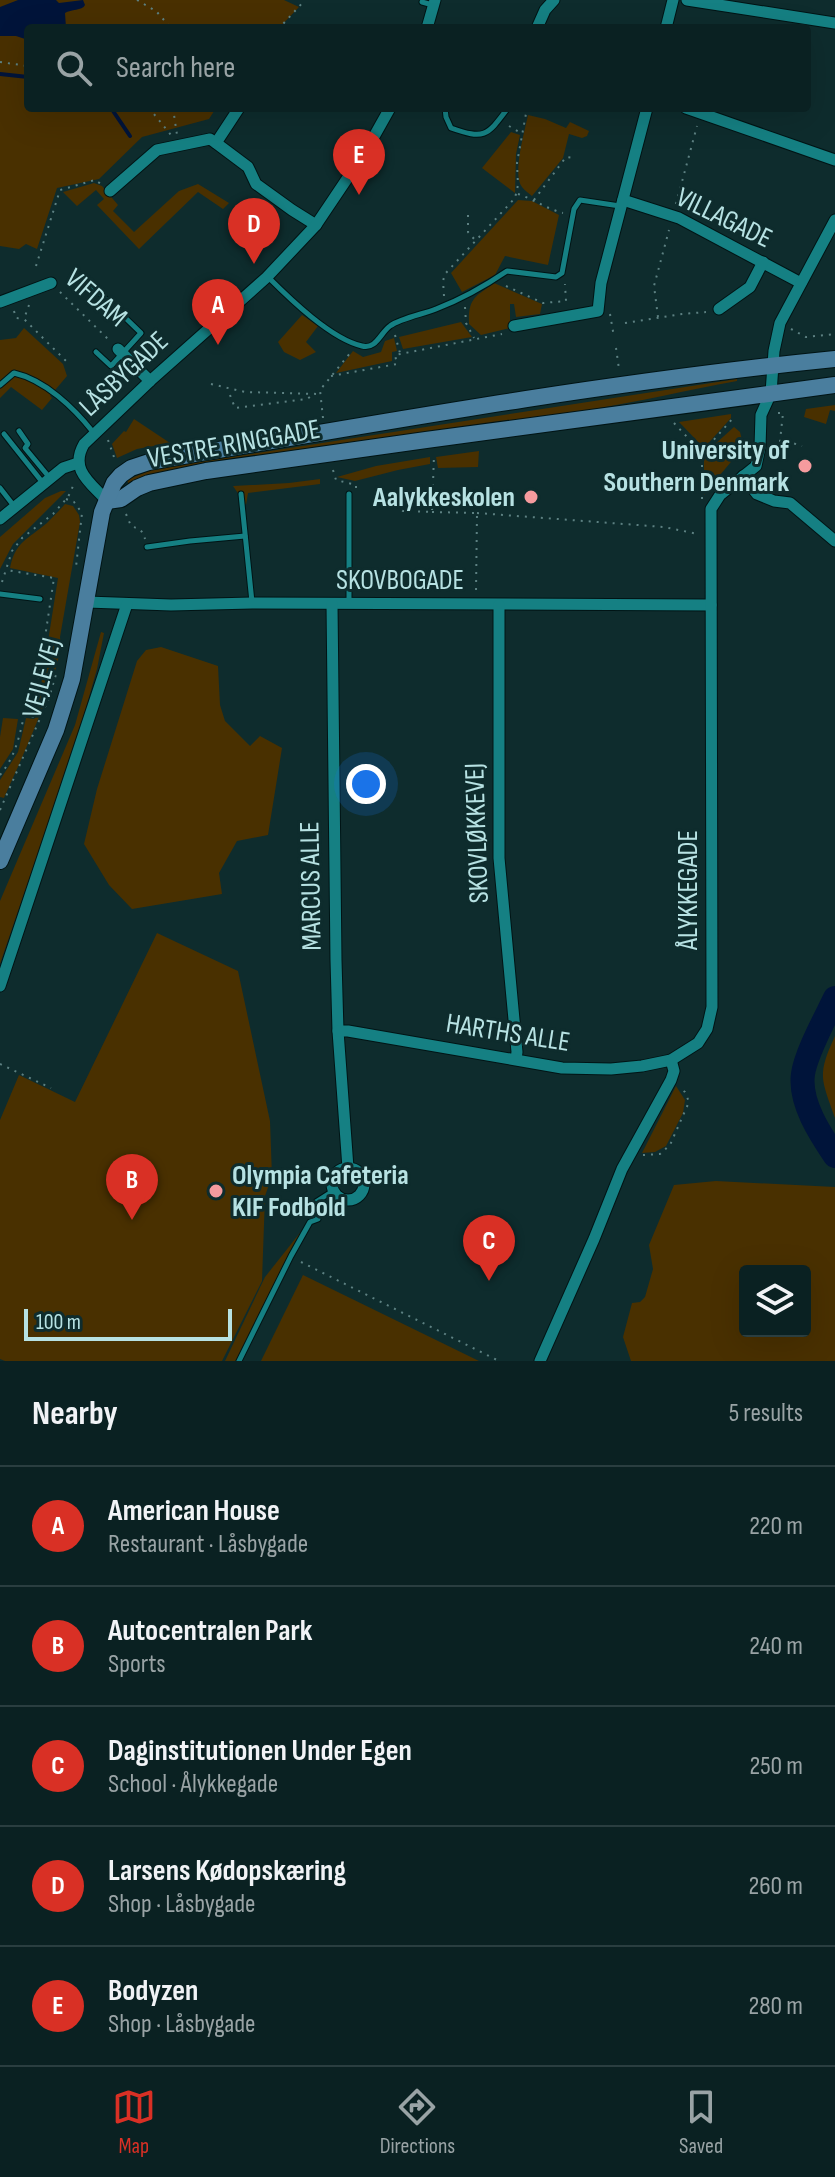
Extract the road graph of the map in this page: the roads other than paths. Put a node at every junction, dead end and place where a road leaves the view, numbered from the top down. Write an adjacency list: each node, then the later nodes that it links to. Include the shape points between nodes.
1 (554, 0): 8 (street)
2 (673, 0): 9 (street)
3 (687, 0): 4 (street)
4 (709, 2): 6 (street)
5 (430, 3): 7 (street)
6 (835, 23)
7 (427, 24)
8 (539, 24)
9 (667, 24)
10 (236, 112): 16 (street)
11 (387, 112): 21 (street, LÅSBYGADE)
12 (445, 112): 13 (lane, via 451,128 473,135 484,134)
13 (504, 112)
14 (646, 112): 19 (street)
15 (697, 112): 17 (street)
16 (216, 143): 18 (street, via 210,139 157,150); 21 (street, via 248,167 256,184)
17 (835, 160)
18 (110, 191)
19 (622, 204): 22 (street, VILLAGADE, via 679,218); 23 (lane, via 580,200 562,273 556,277 507,271 463,297 393,325 368,347 341,337 301,310); 29 (street, via 598,311)
20 (835, 220): 26 (street)
21 (316, 225): 23 (street, LÅSBYGADE)
22 (763, 262): 26 (street, VILLAGADE); 28 (street, via 750,287)
23 (267, 277): 34 (street, LÅSBYGADE)
24 (84, 278): 31 (lane, via 141,333)
25 (51, 283): 27 (street, VIFDAM)
26 (801, 283): 33 (street, via 780,323)
27 (6, 304)
28 (719, 309)
29 (514, 326)
30 (96, 352): 31 (lane, via 111,366)
31 (120, 352): 34 (street, VIFDAM)
32 (835, 359): 33 (main road, VESTRE RINGGADE)
33 (773, 365): 37 (street); 47 (main road, VESTRE RINGGADE, via 149,462 131,468 114,483)
34 (150, 381): 39 (street, LÅSBYGADE)
35 (0, 385): 39 (lane, via 14,373 26,376 53,393)
36 (835, 385): 37 (main road, VESTRE RINGGADE)
37 (771, 393): 42 (street, via 761,415 756,466); 47 (main road, VESTRE RINGGADE, via 206,471 149,483)
38 (19, 431): 43 (lane)
39 (94, 433): 41 (street, LÅSBYGADE, via 79,453)
40 (4, 434): 43 (lane)
41 (79, 467): 43 (street, via 63,468); 47 (street)
42 (743, 476): 51 (street, via 757,494 790,503); 61 (street, ÅLYKKEGADE, via 711,509)
43 (47, 480): 48 (street)
44 (0, 488): 48 (lane)
45 (241, 494): 50 (lane)
46 (349, 494): 59 (lane)
47 (107, 501): 55 (main road, VEJLEVEJ)
48 (15, 507): 49 (street)
49 (0, 519)
50 (245, 536): 52 (lane); 56 (lane)
51 (835, 540)
52 (147, 547)
53 (0, 594): 54 (lane)
54 (40, 599)
55 (87, 602): 57 (street, SKOVBOGADE); 62 (main road, VEJLEVEJ, via 56,730)
56 (252, 603): 57 (street, SKOVBOGADE); 58 (street, SKOVBOGADE)
57 (127, 604): 63 (street)
58 (332, 604): 59 (street, SKOVBOGADE); 64 (street, MARCUS ALLE)
59 (349, 604): 60 (street, SKOVBOGADE)
60 (499, 605): 61 (street, SKOVBOGADE); 65 (street, SKOVLØKKEVEJ, via 499,858)
61 (711, 605): 66 (street, ÅLYKKEGADE, via 712,1007 698,1043)
62 (0, 861)
63 (0, 986)
64 (338, 1031): 65 (street, HARTHS ALLE); 67 (street, MARCUS ALLE)
65 (516, 1059): 66 (street, HARTHS ALLE, via 562,1068 611,1069)
66 (671, 1060): 72 (street, via 671,1080 631,1151)
67 (348, 1168): 68 (street, via 334,1176); 68 (street, MARCUS ALLE, via 362,1177 361,1193 347,1201)
68 (333, 1191): 69 (lane)
69 (316, 1203): 70 (lane); 71 (lane, via 318,1219 310,1222 291,1256)
70 (303, 1213)
71 (239, 1361)
72 (540, 1361)

